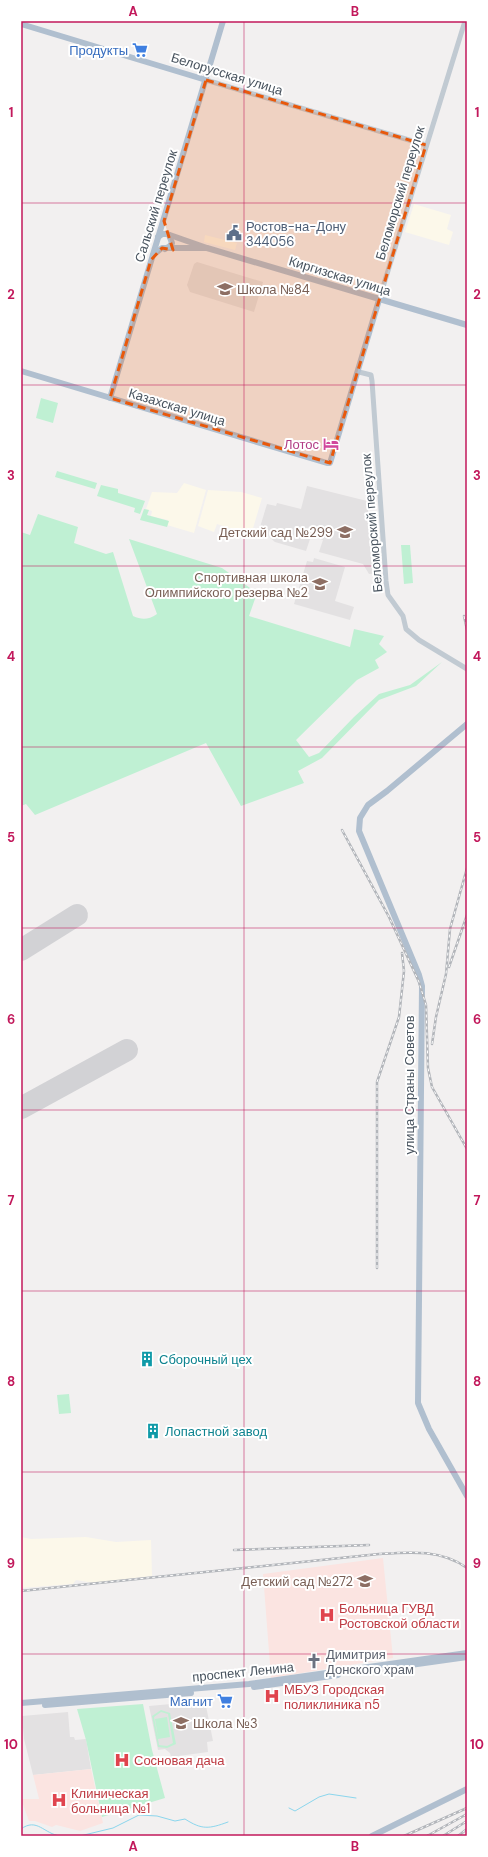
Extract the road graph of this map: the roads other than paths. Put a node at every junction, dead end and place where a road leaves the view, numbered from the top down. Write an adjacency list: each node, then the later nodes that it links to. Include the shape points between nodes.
1 (223, 21): 4 (main road, Сальский переулок)
2 (465, 21): 5 (street, Беломорский переулок)
3 (21, 24): 4 (main road, Белорусская улица)
4 (206, 80): 5 (street, Белорусская улица); 6 (main road, Сальский переулок)
5 (426, 145): 12 (street, Беломорский переулок)
6 (164, 221): 7 (main road); 8 (main road, Сальский переулок)
7 (168, 235): 8 (main road, via 162,234); 9 (main road, via 172,243); 10 (main road, Киргизская улица)
8 (158, 238): 9 (main road, via 158,245); 11 (main road, Сальский переулок)
9 (164, 248): 10 (main road, Киргизская улица); 11 (main road)
10 (207, 248): 12 (main road, Киргизская улица)
11 (153, 255): 16 (main road, Сальский переулок)
12 (379, 300): 13 (main road, Киргизская улица); 15 (main road, Беломорский переулок)
13 (467, 325)
14 (21, 371): 16 (main road, Казахская улица)
15 (359, 372): 17 (main road, Беломорский переулок, via 332,460); 18 (street, Беломорский переулок, via 371,375 388,595 403,616 406,629 419,640)
16 (110, 398): 17 (main road, Казахская улица)
17 (327, 463)
18 (467, 669)
19 (467, 724): 20 (main road, улица Страны Советов, via 368,805 360,818 359,831 422,986 418,1403 429,1429)
20 (467, 1496)
21 (467, 1653): 23 (main road, проспект Ленина, via 249,1684)
22 (467, 1657): 24 (main road, проспект Ленина, via 268,1686)
23 (21, 1703)
24 (21, 1707)
25 (467, 1789): 26 (main road)
26 (372, 1836)

